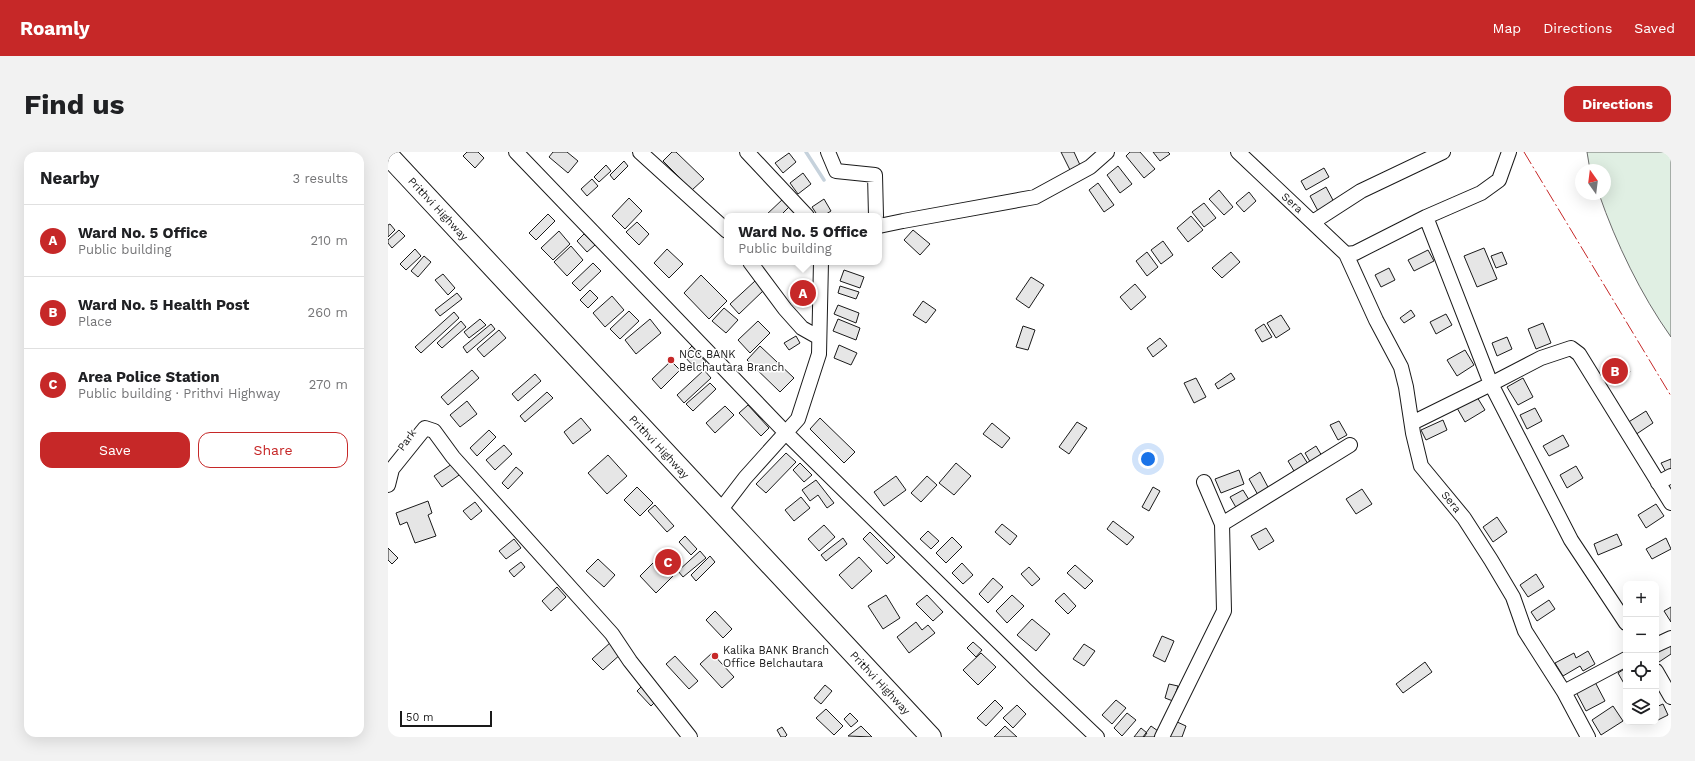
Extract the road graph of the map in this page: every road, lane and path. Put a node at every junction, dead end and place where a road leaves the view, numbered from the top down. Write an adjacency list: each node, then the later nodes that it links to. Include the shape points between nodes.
1 (516, 152): 22 (street)
2 (640, 152): 15 (street)
3 (747, 152): 10 (street)
4 (828, 152): 11 (street, via 836,171 874,175)
5 (1107, 152): 14 (street, via 1090,167 1035,197)
6 (1238, 152): 13 (street, Sera)
7 (1443, 152): 13 (street, via 1361,191)
8 (1509, 152): 12 (street, via 1499,180 1481,193)
9 (388, 155): 30 (highway, Prithvi Highway)
10 (804, 213)
11 (876, 213)
12 (1426, 217): 16 (street, via 1355,253); 20 (street)
13 (1313, 222): 16 (street, Sera)
14 (882, 225)
15 (724, 228)
16 (1346, 254): 21 (street, Sera, via 1401,367)
17 (752, 265): 19 (street, via 802,328)
18 (821, 265): 19 (street)
19 (818, 337): 22 (street, via 819,354 798,419)
20 (1491, 384): 21 (street); 27 (street, via 1541,358 1571,348 1579,354); 32 (street, via 1572,540)
21 (1412, 423): 37 (street, Sera, via 1421,466 1464,518 1491,560 1513,597 1525,632)
22 (785, 432): 30 (street); 41 (street)
23 (1350, 445): 31 (street)
24 (388, 468): 39 (street, Park, via 418,426 426,421 433,421 491,492 615,630)
25 (1671, 476): 27 (street)
26 (1204, 482): 31 (street)
27 (1658, 483): 29 (street)
28 (388, 485): 39 (street, via 392,470 425,428 434,430 453,456 612,634 630,661)
29 (1671, 503)
30 (719, 512): 40 (highway, Prithvi Highway)
31 (1222, 524): 42 (street, via 1224,611)
32 (1623, 618)
33 (1671, 638): 34 (street)
34 (1659, 644)
35 (1623, 661): 37 (street)
36 (1659, 676): 38 (street)
37 (1564, 692): 43 (street, Sera)
38 (1671, 697)
39 (691, 737)
40 (931, 737)
41 (1097, 737)
42 (1162, 737)
43 (1588, 737)

